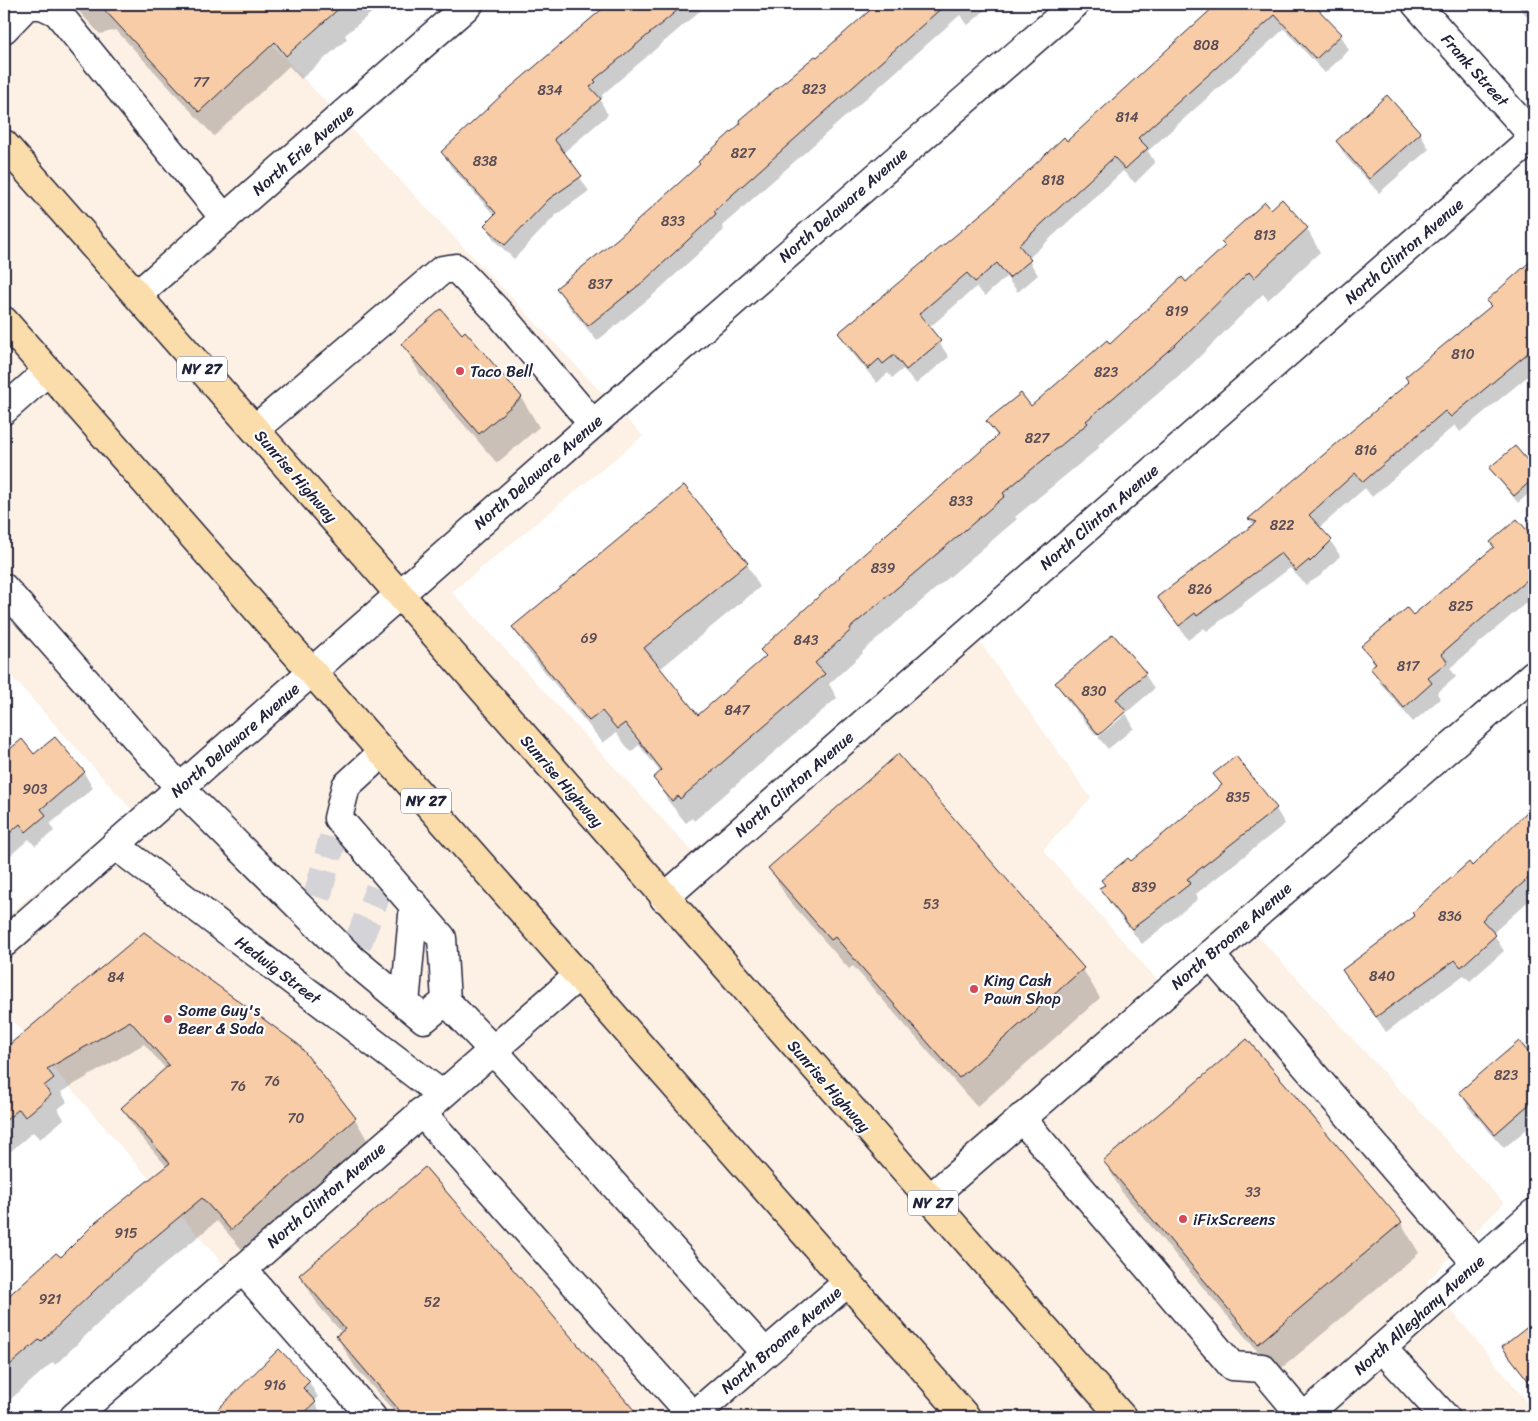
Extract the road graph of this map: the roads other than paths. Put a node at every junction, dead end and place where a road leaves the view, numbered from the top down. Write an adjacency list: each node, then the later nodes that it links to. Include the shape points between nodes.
1 (469, 4): 7 (street, North Erie Avenue)
2 (1075, 4): 12 (street, North Delaware Avenue)
3 (1416, 4): 5 (street, Frank Street)
4 (4, 29): 7 (street, via 27,5 57,12)
5 (1534, 137): 21 (street, North Clinton Avenue)
6 (4, 144): 8 (highway, Sunrise Highway / NY 27)
7 (225, 218): 8 (street, North Erie Avenue)
8 (137, 295): 13 (highway, Sunrise Highway / NY 27)
9 (4, 321): 10 (highway, NY 27)
10 (48, 371): 11 (street); 16 (highway, NY 27)
11 (4, 410)
12 (593, 424): 13 (street, via 500,314 456,268 442,270); 15 (street, North Delaware Avenue)
13 (255, 429): 15 (highway, Sunrise Highway / NY 27)
14 (4, 588): 19 (street)
15 (400, 594): 16 (street, North Delaware Avenue); 21 (highway, Sunrise Highway / NY 27)
16 (313, 671): 18 (highway, NY 27); 19 (street, North Delaware Avenue)
17 (1534, 674): 24 (street, North Broome Avenue)
18 (384, 752): 22 (street, via 346,786 335,828 382,880); 25 (highway, NY 27)
19 (180, 788): 20 (street, North Delaware Avenue); 27 (street, via 314,907)
20 (115, 845): 23 (street, North Delaware Avenue); 29 (street, Hedwig Street)
21 (664, 898): 32 (highway, Sunrise Highway / NY 27)
22 (414, 904): 26 (street, via 442,938); 27 (street)
23 (4, 942)
24 (1210, 955): 31 (street, North Broome Avenue); 34 (street)
25 (579, 975): 28 (street, North Clinton Avenue); 36 (highway, NY 27)
26 (446, 1001): 27 (street, via 424,1019); 28 (street)
27 (405, 1004)
28 (492, 1049): 29 (street, North Clinton Avenue); 38 (street)
29 (441, 1094): 30 (street, North Clinton Avenue)
30 (420, 1112): 35 (street, North Clinton Avenue); 41 (street)
31 (1021, 1118): 32 (street, North Broome Avenue); 44 (street, via 1232,1366 1262,1368)
32 (929, 1199): 43 (highway, Sunrise Highway / NY 27)
33 (1534, 1213): 34 (street, North Alleghany Avenue)
34 (1477, 1264): 37 (street, North Alleghany Avenue)
35 (242, 1269): 39 (street, North Clinton Avenue); 40 (street)
36 (848, 1282): 38 (street, North Broome Avenue); 42 (highway, NY 27)
37 (1382, 1348): 44 (street, North Alleghany Avenue); 45 (street)
38 (765, 1353): 41 (street, North Broome Avenue)
39 (74, 1417)
40 (372, 1417)
41 (692, 1417)
42 (966, 1417)
43 (1122, 1417)
44 (1304, 1417)
45 (1445, 1417)

